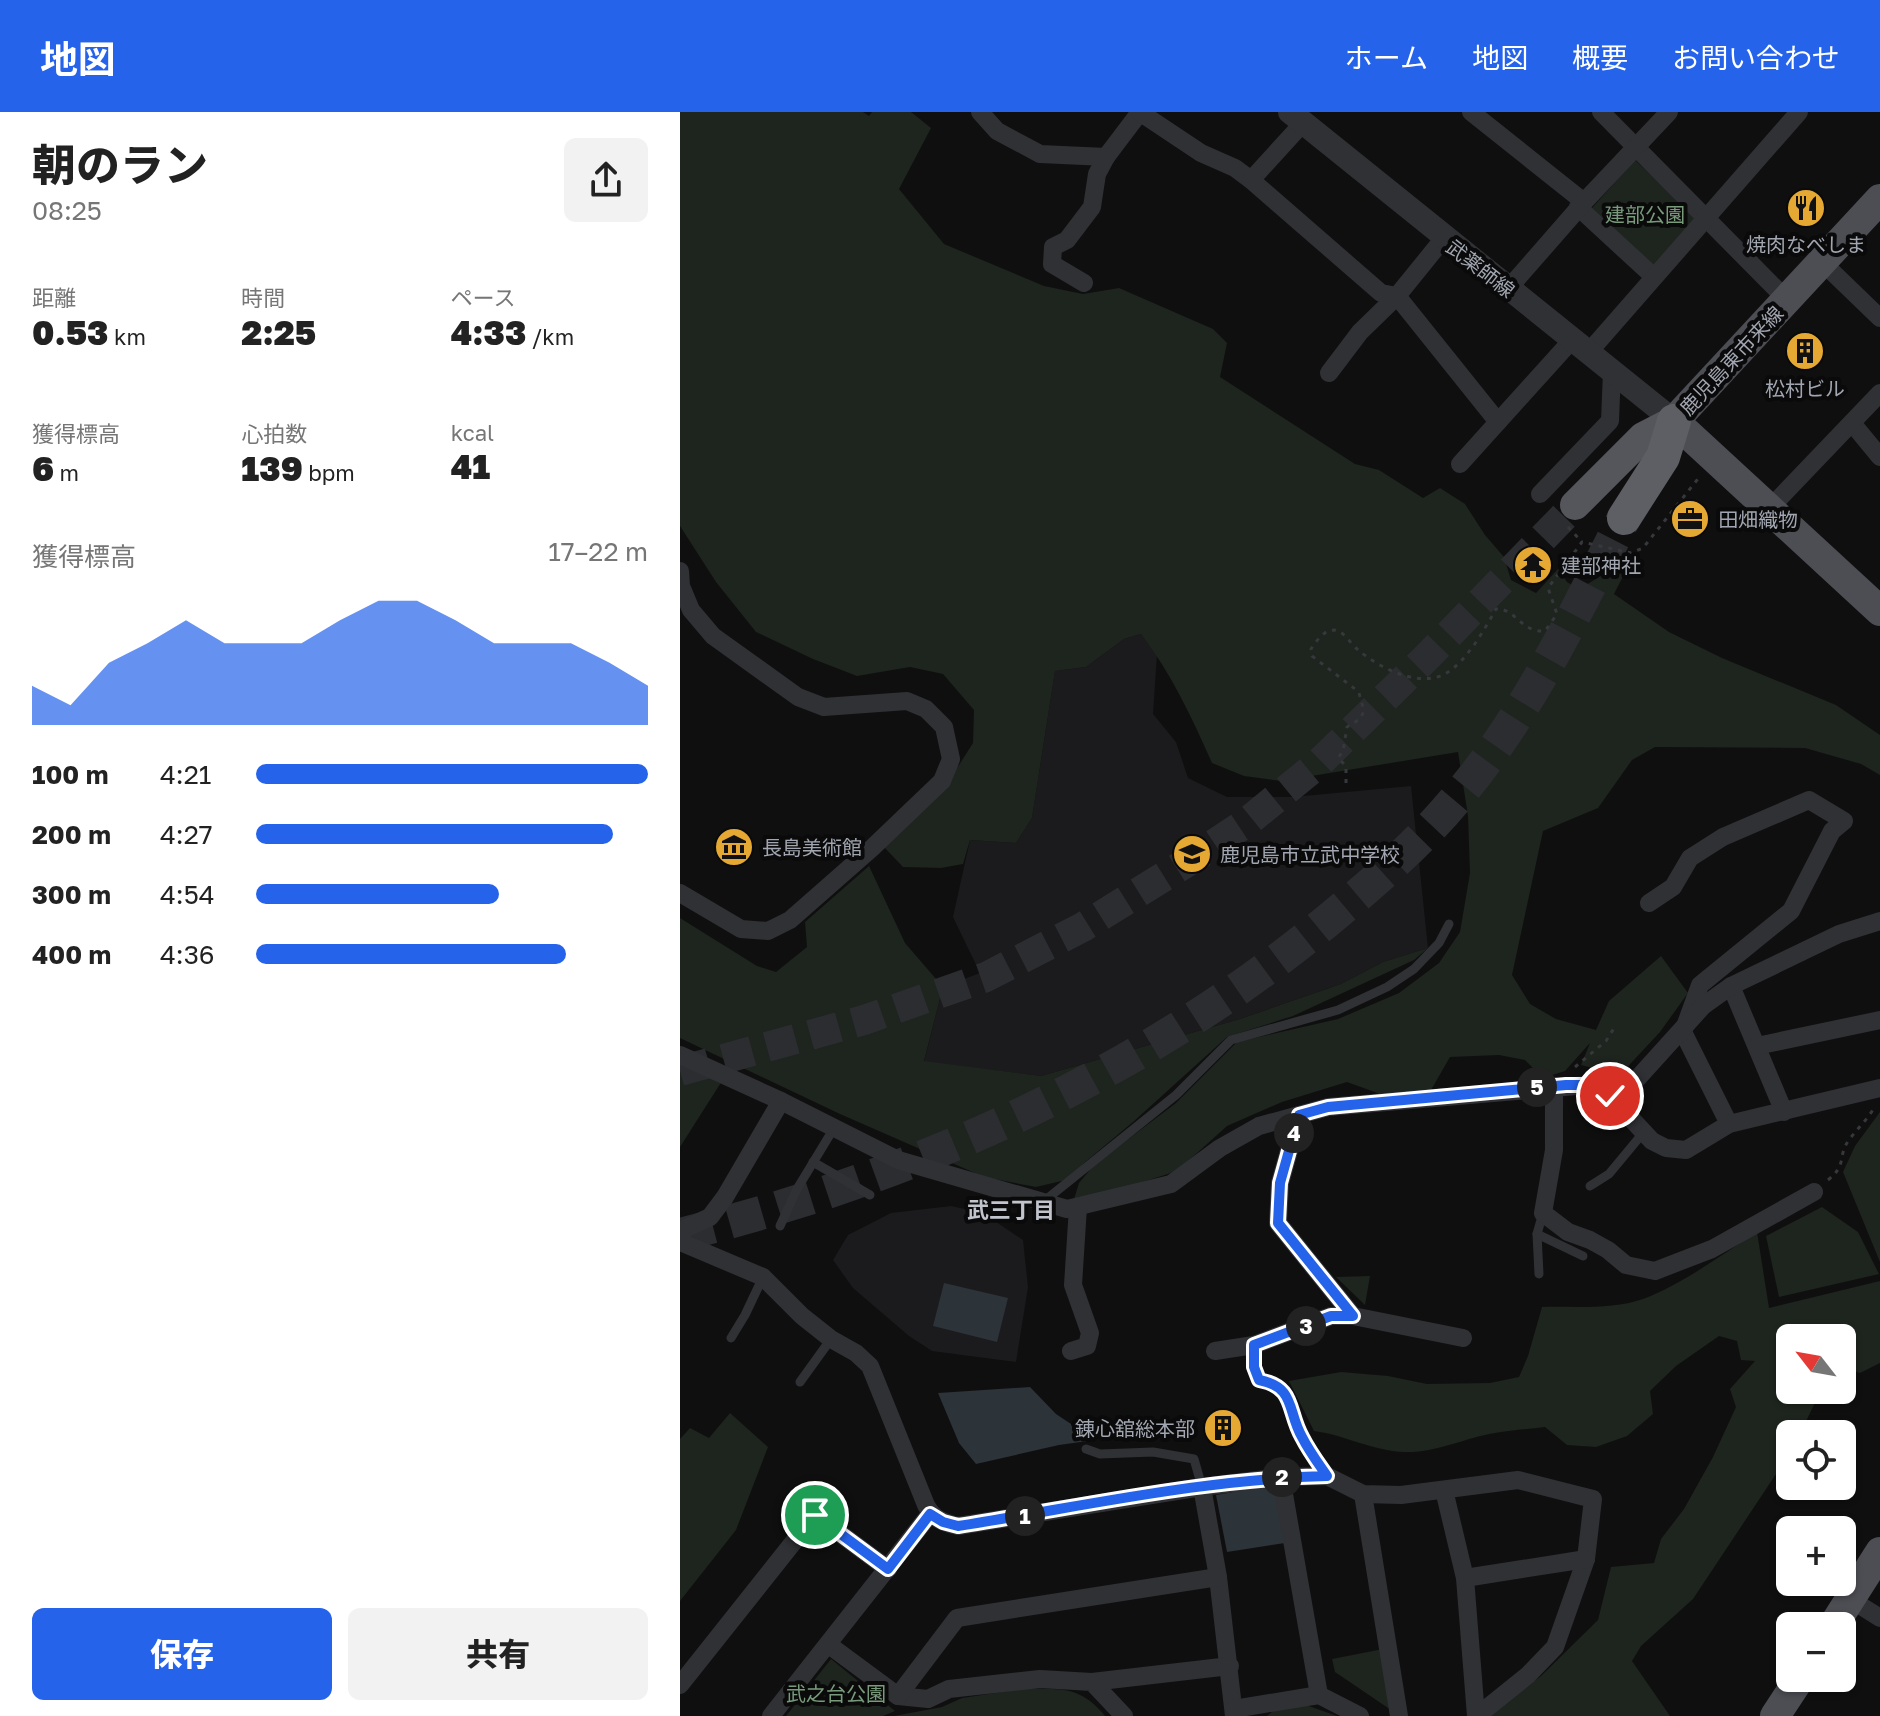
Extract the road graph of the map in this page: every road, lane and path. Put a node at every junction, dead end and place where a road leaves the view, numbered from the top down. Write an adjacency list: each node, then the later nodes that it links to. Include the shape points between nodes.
1 (980, 112): 9 (street, via 997,131 1040,154)
2 (1471, 112): 12 (street)
3 (1601, 112): 8 (street)
4 (1669, 112): 8 (street)
5 (1799, 112): 13 (street)
6 (1141, 113): 9 (street); 10 (street)
7 (1297, 118): 10 (street); 14 (street, 武薬師線)
8 (1636, 147): 12 (street); 13 (street)
9 (1106, 157): 17 (street, via 1097,174 1092,207 1067,240 1053,247 1052,264)
10 (1251, 180): 19 (street, via 1381,293)
11 (1880, 199): 15 (main road, 鹿児島東市来線)
12 (1581, 204): 16 (street); 18 (street)
13 (1707, 217): 16 (street); 20 (street)
14 (1444, 238): 18 (street, 武薬師線); 19 (street)
15 (1822, 262): 20 (main road, 鹿児島東市来線); 21 (street)
16 (1654, 277): 22 (street)
17 (1084, 283)
18 (1508, 289): 22 (street, 武薬師線)
19 (1397, 296): 24 (street); 27 (street)
20 (1787, 300): 26 (main road, 鹿児島東市来線)
21 (1880, 318)
22 (1580, 346): 23 (street, 武薬師線); 27 (street)
23 (1612, 371): 26 (street, 武薬師線); 32 (street, via 1610,421)
24 (1329, 373)
25 (1880, 393): 28 (street)
26 (1674, 421): 33 (highway, via 1643,437); 34 (main road, 鹿児島東市来線); 35 (highway, via 1663,457)
27 (1498, 422): 30 (street)
28 (1852, 423): 29 (street); 34 (street)
29 (1880, 457)
30 (1460, 464)
31 (1705, 471): 38 (path, via 1643,548 1631,553 1582,542 1548,588 1557,614 1545,631 1528,629 1508,611 1496,609 1460,661 1435,679 1419,680 1384,666 1339,632 1324,634 1311,649 1312,656 1355,689 1364,711 1347,727 1338,758 1346,766)
32 (1540, 494)
33 (1575, 505)
34 (1770, 508): 37 (main road, 鹿児島東市来線)
35 (1624, 518)
36 (680, 571): 39 (street, via 691,610 713,636 798,697 824,707 907,701 917,705 944,727 951,759 942,781 872,848 790,920 768,931 741,929)
37 (1880, 611)
38 (1346, 783)
39 (680, 893)
40 (1649, 903): 46 (street, via 1673,887 1690,858 1809,800 1844,821 1832,831 1791,911 1700,985)
41 (1880, 921): 43 (street, via 1839,934)
42 (1449, 924): 63 (lane, via 1414,969 1387,987 1338,1010 1231,1040 1176,1095)
43 (1731, 986): 46 (street, via 1703,1006); 47 (street)
44 (1880, 1020): 47 (street)
45 (1616, 1025): 49 (path)
46 (1683, 1032): 51 (street, via 1637,1079); 56 (street)
47 (1757, 1046): 54 (street)
48 (680, 1055): 53 (street)
49 (1560, 1085): 51 (street, via 1588,1085); 55 (street, via 1328,1107); 65 (street)
50 (1880, 1088): 54 (street)
51 (1610, 1096): 58 (street)
52 (1880, 1098): 61 (path, via 1846,1142 1840,1170)
53 (781, 1101): 57 (street); 67 (street, via 710,1217)
54 (1784, 1112): 56 (street)
55 (1299, 1115): 64 (street, via 1259,1126 1171,1184); 72 (street, via 1280,1183 1278,1223)
56 (1729, 1124): 58 (street, via 1686,1150 1666,1148)
57 (834, 1128): 59 (lane); 63 (street, via 898,1160)
58 (1643, 1133): 60 (lane, via 1609,1174)
59 (813, 1162): 62 (lane); 66 (lane)
60 (1590, 1186)
61 (1814, 1192): 65 (street, via 1712,1249 1655,1271 1626,1265)
62 (870, 1195)
63 (1043, 1202): 64 (street)
64 (1078, 1207): 77 (street, via 1073,1285 1090,1333 1087,1346)
65 (1543, 1213): 68 (lane)
66 (780, 1226)
67 (680, 1233): 71 (street, via 685,1244)
68 (1537, 1234): 69 (lane); 70 (lane)
69 (1583, 1256)
70 (1539, 1274)
71 (763, 1277): 73 (lane); 75 (street)
72 (1353, 1316): 74 (street); 76 (street, via 1331,1316)
73 (731, 1338)
74 (1463, 1338)
75 (831, 1339): 79 (lane); 86 (street, via 870,1366)
76 (1254, 1345): 78 (street); 81 (path, via 1259,1380 1284,1391 1300,1435)
77 (1071, 1351)
78 (1215, 1351)
79 (800, 1382)
80 (1086, 1449): 83 (lane, via 1194,1459)
81 (1327, 1476): 82 (street); 85 (street)
82 (1281, 1477): 83 (street); 100 (street)
83 (1202, 1487): 86 (street, via 958,1526); 90 (street)
84 (1444, 1490): 85 (street); 88 (street, via 1518,1480 1593,1499); 91 (street)
85 (1363, 1494): 106 (street)
86 (930, 1514): 89 (street)
87 (1880, 1552): 92 (main road)
88 (1586, 1559): 91 (street); 107 (street, via 1555,1647)
89 (888, 1569): 95 (street); 98 (street, via 815,1515)
90 (1218, 1577): 96 (street); 101 (street, via 957,1618)
91 (1465, 1578): 107 (street)
92 (1850, 1599): 93 (main road); 94 (street)
93 (1842, 1612)
94 (1880, 1618)
95 (829, 1645): 101 (street); 103 (street)
96 (1230, 1666): 97 (street); 102 (street)
97 (1092, 1682): 101 (street, via 1040,1679 949,1689 928,1699); 104 (street)
98 (680, 1685)
99 (1791, 1692): 108 (main road)
100 (1319, 1695): 102 (street); 105 (street)
101 (898, 1696)
102 (1234, 1713)
103 (771, 1716)
104 (1124, 1716)
105 (1360, 1716)
106 (1399, 1716)
107 (1476, 1716)
108 (1775, 1716)

